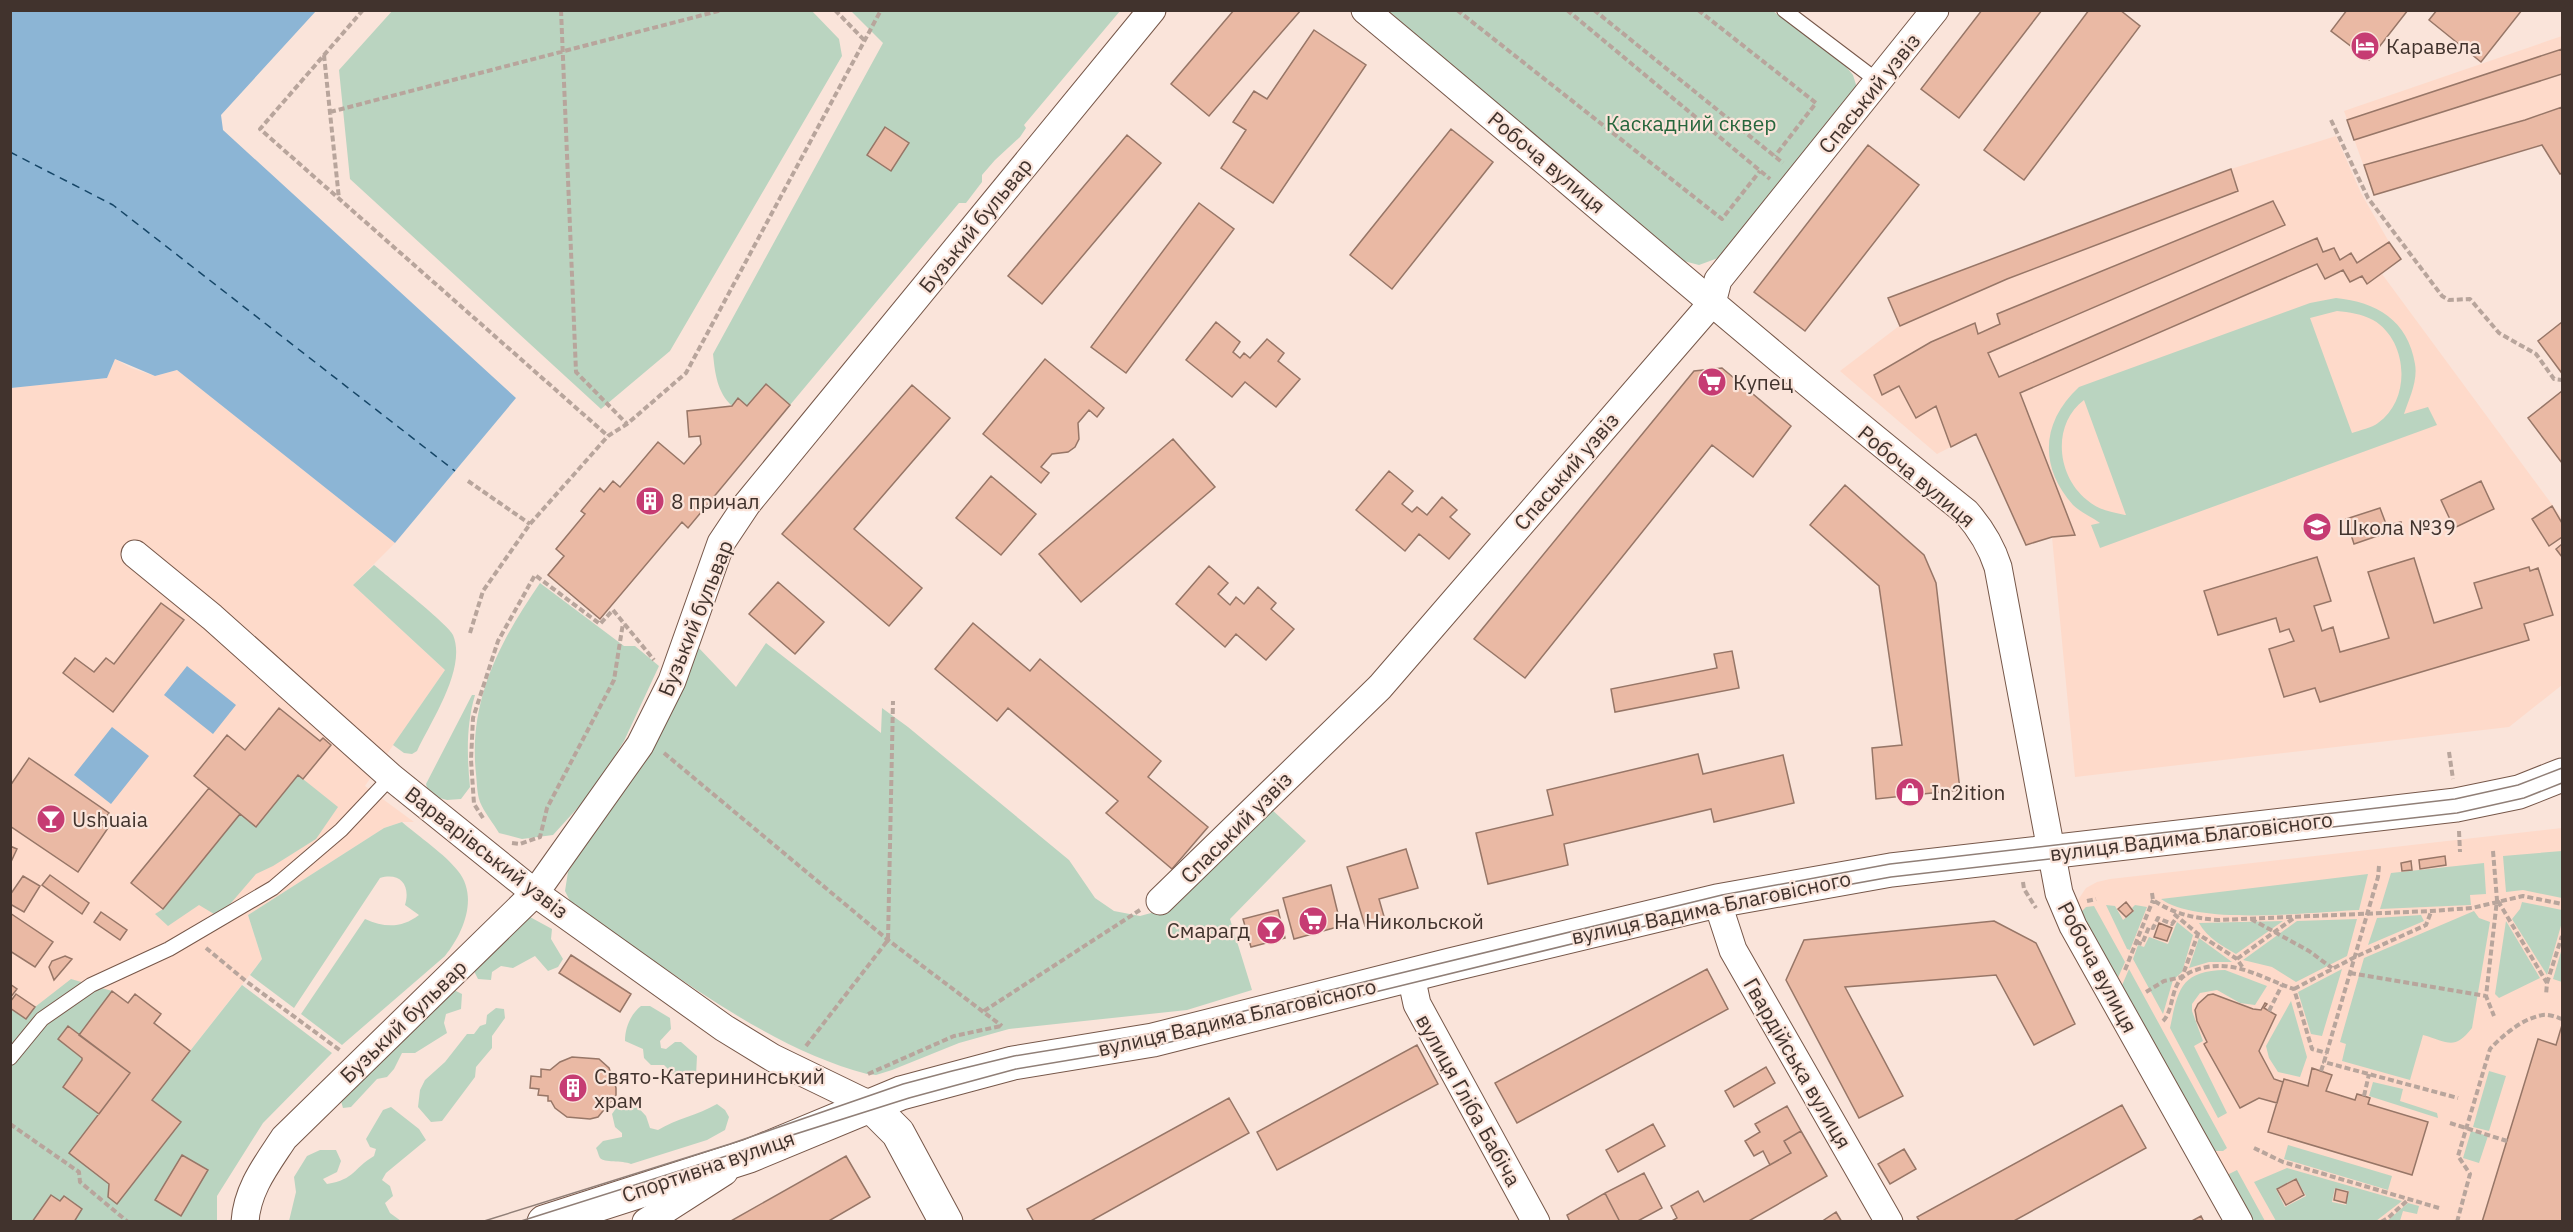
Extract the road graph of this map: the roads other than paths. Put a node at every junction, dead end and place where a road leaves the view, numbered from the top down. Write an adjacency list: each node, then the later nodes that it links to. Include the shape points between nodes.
1 (1152, 10): 12 (street, Бузький бульвар, via 747,504 722,543 672,681 640,745)
2 (1365, 10): 6 (street, Робоча вулиця)
3 (1784, 10): 5 (lane)
4 (1935, 10): 5 (street, Спаський узвіз)
5 (1878, 82): 6 (street, Спаський узвіз, via 1718,280)
6 (1712, 303): 11 (street, Робоча вулиця, via 1966,512 1991,545 2036,763); 13 (street, Спаський узвіз, via 1380,687)
7 (135, 555): 9 (street, Варварівський узвіз, via 212,617)
8 (2562, 775): 10 (street, вулиця Вадима Благовісного)
9 (391, 777): 12 (street, Варварівський узвіз); 16 (lane, via 341,830 273,888 169,949 91,985 42,1019)
10 (2548, 787): 11 (street, вулиця Вадима Благовісного, via 2456,805)
11 (2050, 853): 14 (street, вулиця Вадима Благовісного, via 1891,870); 25 (street, Робоча вулиця, via 2064,905)
12 (535, 893): 17 (street, Варварівський узвіз, via 724,1028 773,1058); 19 (street, Бузький бульвар, via 284,1138 257,1179)
13 (1160, 901)
14 (1717, 901): 15 (street, вулиця Вадима Благовісного); 24 (street, Гвардійська вулиця, via 1733,950)
15 (1412, 976): 17 (street, вулиця Вадима Благовісного, via 1153,1040 1013,1064); 23 (street, вулиця Гліба Бабіча, via 1417,1004)
16 (10, 1058)
17 (870, 1105): 18 (street, Спортивна вулиця); 22 (street, via 898,1133)
18 (749, 1156): 20 (street, Спортивна вулиця); 21 (street)
19 (244, 1221)
20 (544, 1221)
21 (646, 1221)
22 (946, 1221)
23 (1536, 1221)
24 (1888, 1221)
25 (2239, 1221)

